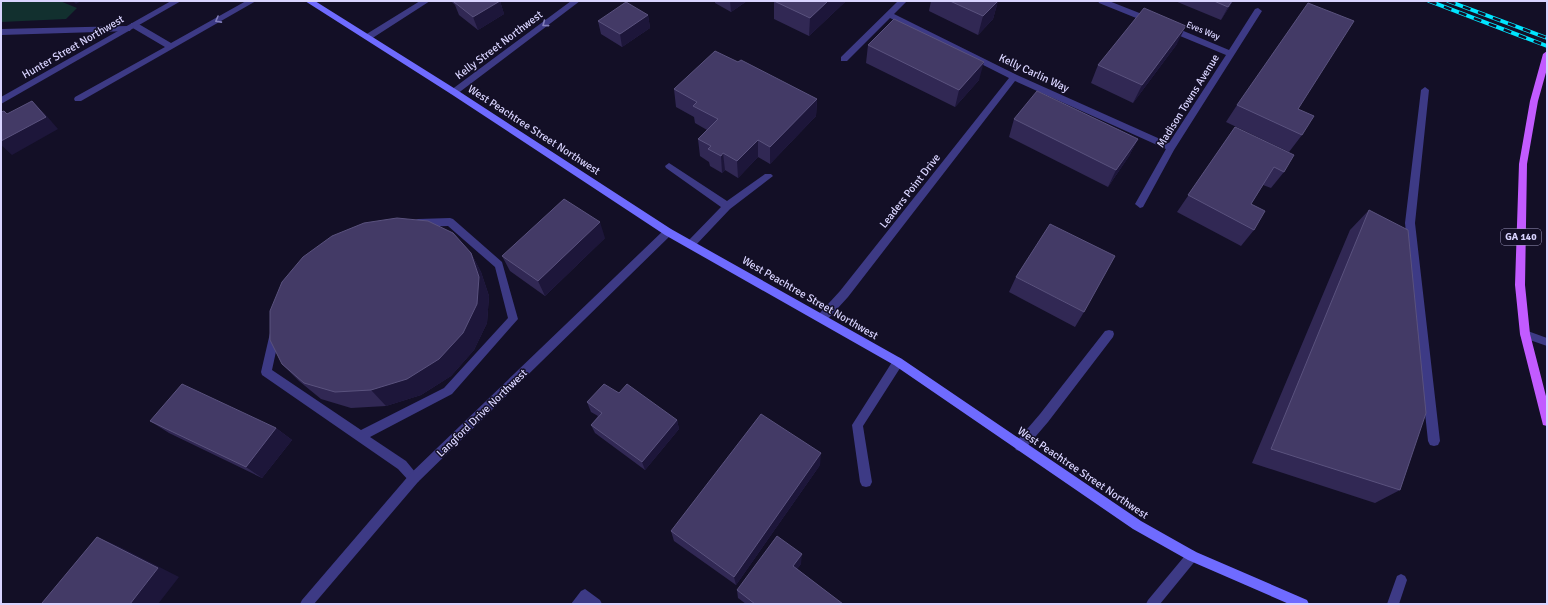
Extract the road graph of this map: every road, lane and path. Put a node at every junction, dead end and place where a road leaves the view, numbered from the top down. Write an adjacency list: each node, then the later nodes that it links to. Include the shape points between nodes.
1 (177, 1): 10 (street, Hunter Street Northwest)
2 (252, 1): 13 (street, one-way to 13)
3 (309, 1): 12 (street, West Peachtree Street Northwest)
4 (426, 1): 12 (street)
5 (576, 1): 19 (street, Kelly Street Northwest, one-way to 19)
6 (903, 1): 9 (street)
7 (1102, 1): 14 (street, Eves Way)
8 (1258, 11): 14 (street, Madison Towns Avenue)
9 (890, 15): 16 (street); 17 (street, Kelly Carlin Way)
10 (131, 27): 11 (street); 13 (street); 21 (street, Hunter Street Northwest)
11 (1, 32)
12 (368, 37): 19 (street, West Peachtree Street Northwest)
13 (170, 46): 20 (street)
14 (1230, 53): 22 (street, Madison Towns Avenue, via 1227,62)
15 (1547, 54): 33 (main road, GA 140, via 1534,101 1523,164 1520,286)
16 (844, 59)
17 (1014, 77): 22 (street, Kelly Carlin Way); 30 (street, Leaders Point Drive, via 844,294)
18 (1425, 90): 38 (street, via 1410,223)
19 (454, 92): 28 (street, West Peachtree Street Northwest)
20 (78, 99)
21 (1, 101)
22 (1171, 148): 25 (street, Madison Towns Avenue)
23 (669, 166): 26 (street)
24 (768, 176): 26 (street)
25 (1140, 204)
26 (727, 206): 29 (street)
27 (411, 224): 37 (street, via 450,222 499,265 513,319 448,391)
28 (668, 232): 29 (street, West Peachtree Street Northwest); 40 (street, Langford Drive Northwest)
29 (691, 244): 30 (street, West Peachtree Street Northwest)
30 (822, 318): 35 (street, West Peachtree Street Northwest)
31 (277, 320): 37 (street, via 266,372)
32 (1108, 334): 39 (street)
33 (1526, 334): 34 (street); 36 (main road, GA 140)
34 (1547, 342)
35 (898, 362): 39 (street, West Peachtree Street Northwest); 41 (street, via 857,425)
36 (1547, 421)
37 (359, 437): 40 (street, via 402,465)
38 (1434, 441)
39 (1020, 446): 42 (street, West Peachtree Street Northwest, via 1137,525)
40 (414, 478): 44 (street, Langford Drive Northwest)
41 (866, 482)
42 (1192, 556): 47 (street); 48 (street, West Peachtree Street Northwest)
43 (1401, 580): 49 (street)
44 (306, 604)
45 (578, 604): 46 (street, via 585,595)
46 (596, 604)
47 (1152, 604)
48 (1303, 604)
49 (1393, 604)

